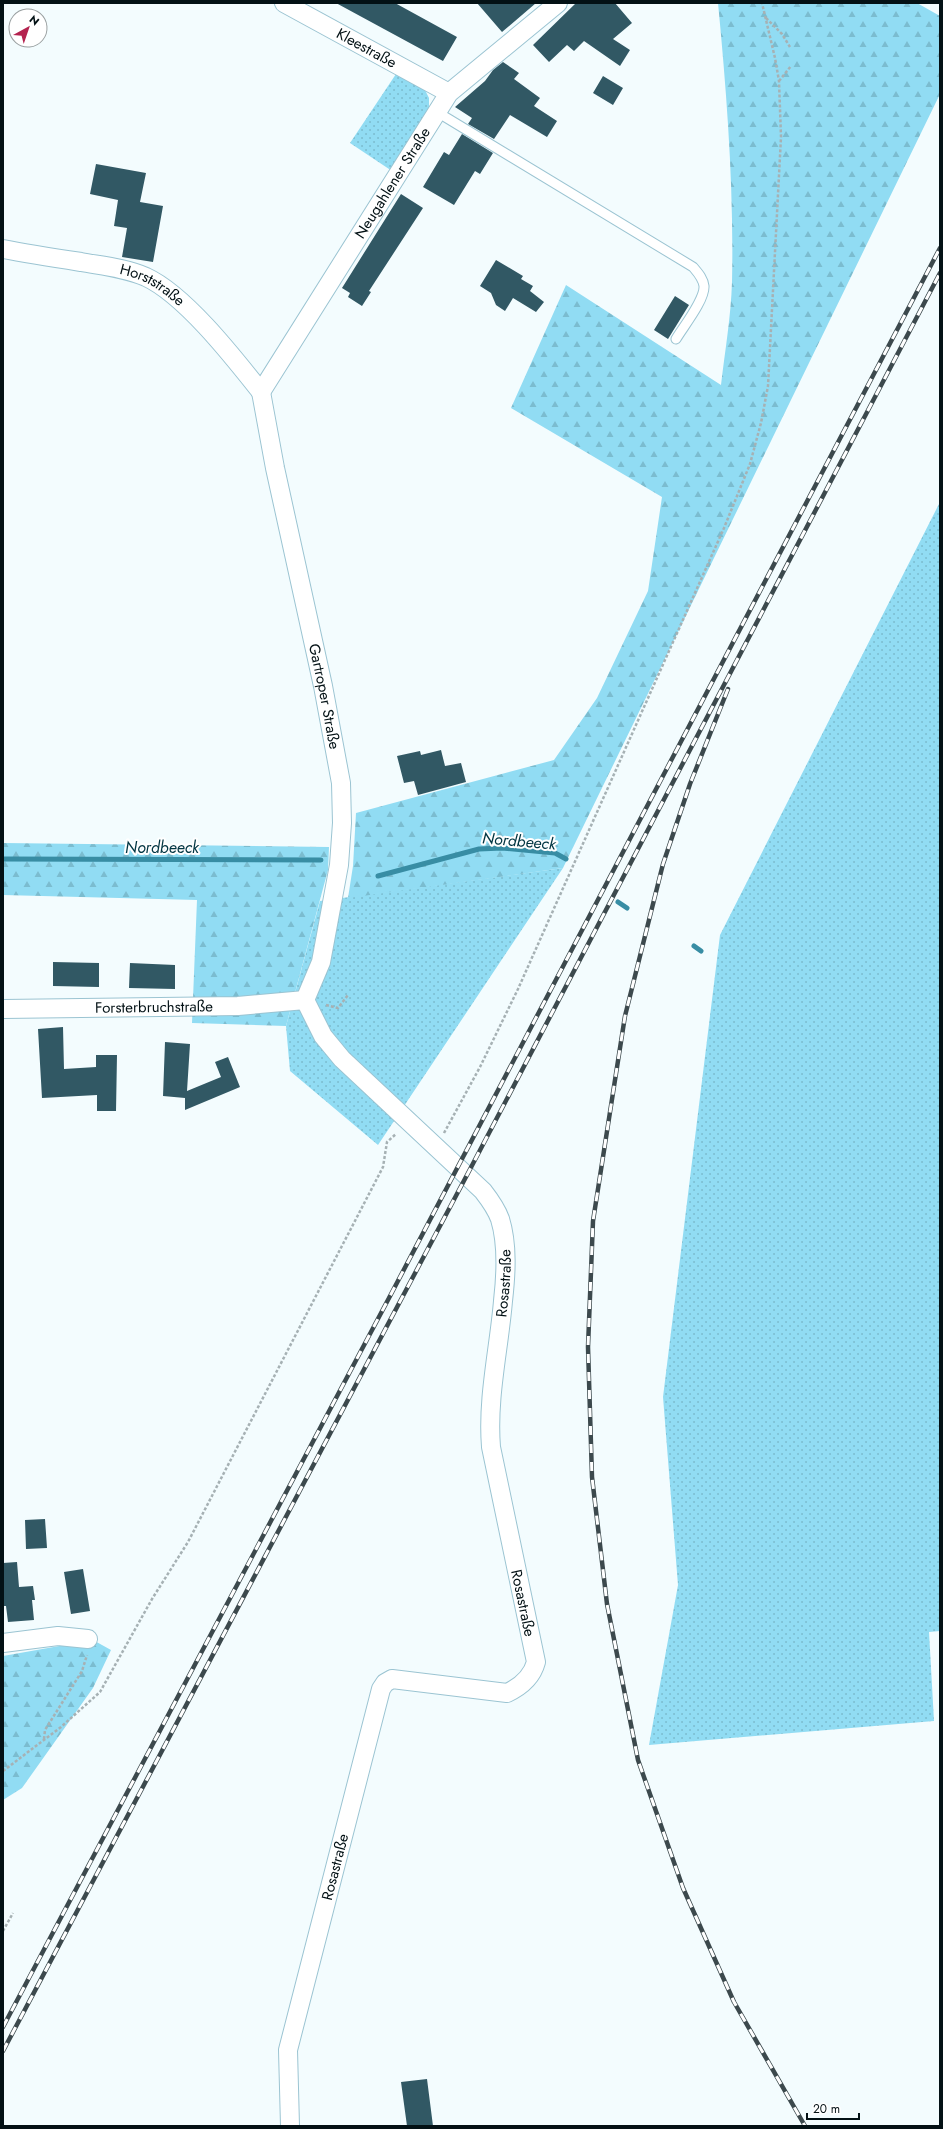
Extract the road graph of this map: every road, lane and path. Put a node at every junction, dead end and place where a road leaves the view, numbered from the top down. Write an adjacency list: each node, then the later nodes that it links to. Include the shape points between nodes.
1 (284, 3): 8 (street, Kleestraße)
2 (558, 3): 8 (street, Neugahlener Straße)
3 (762, 3): 4 (path)
4 (765, 16): 5 (path); 7 (path)
5 (790, 47)
6 (791, 66): 7 (path)
7 (779, 81): 17 (path, via 781,137 768,386 750,464 718,542 518,990)
8 (449, 93): 9 (street, Neugahlener Straße)
9 (437, 112): 11 (lane, via 692,267 701,276 704,286 700,300); 12 (street, Neugahlener Straße)
10 (3, 249): 12 (street, Horststraße, via 113,267 156,282 189,310 216,338)
11 (676, 339)
12 (261, 392): 14 (street, Gartroper Straße, via 274,468 323,686 341,783 339,865 321,962)
13 (348, 995): 14 (path, via 338,1008)
14 (305, 1000): 15 (street, Forsterbruchstraße, via 238,1006); 17 (street, Rosastraße, via 324,1036 342,1059)
15 (3, 1009)
16 (403, 1135): 20 (path, via 396,1134 387,1142 383,1167 188,1542 152,1599 100,1692 61,1727)
17 (437, 1147): 24 (street, Rosastraße, via 483,1191 500,1220 506,1273 493,1382 490,1441 536,1662 527,1680 519,1688 507,1693 392,1679 385,1682 381,1689 288,2050)
18 (88, 1639): 19 (street, via 58,1636); 20 (path, via 82,1671 45,1730)
19 (3, 1643)
20 (43, 1739): 21 (path)
21 (3, 1771)
22 (13, 1913): 23 (path)
23 (3, 1931)
24 (290, 2126)

